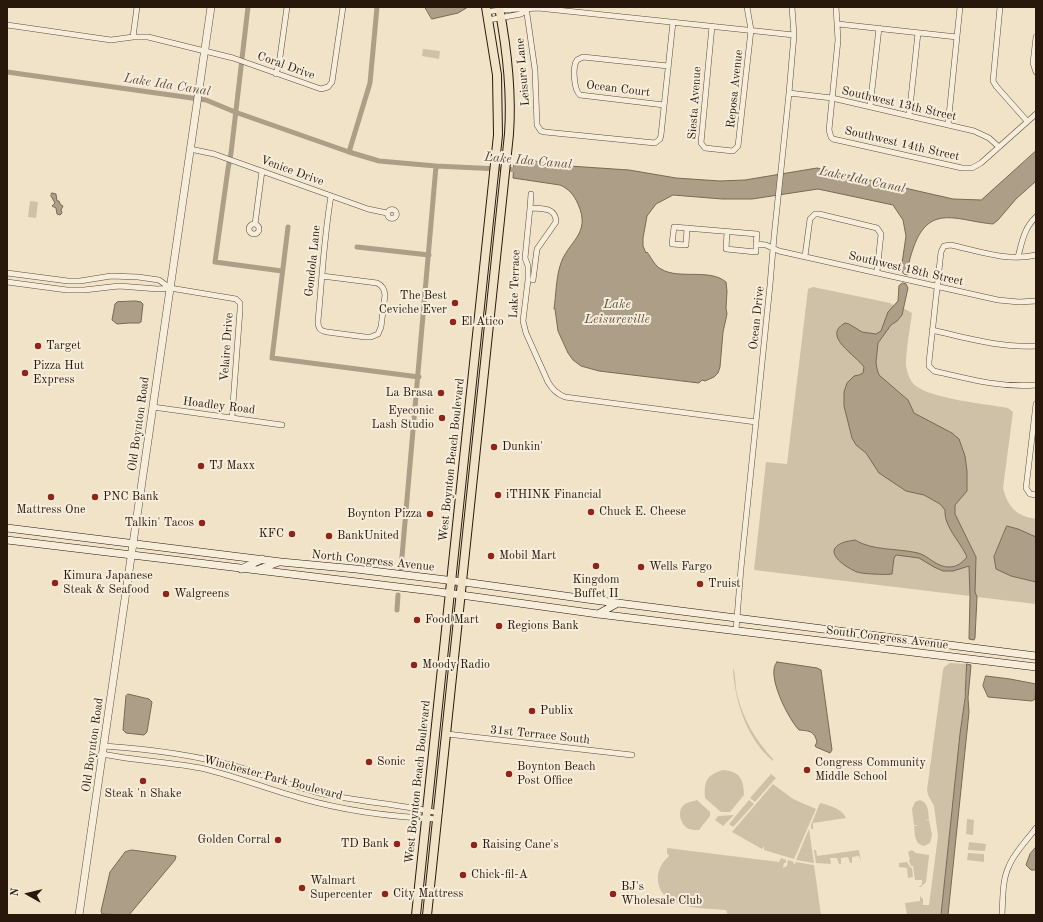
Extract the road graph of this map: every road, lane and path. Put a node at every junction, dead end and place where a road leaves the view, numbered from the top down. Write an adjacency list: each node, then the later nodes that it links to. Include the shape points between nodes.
1 (137, 7): 21 (street)
2 (211, 7): 24 (main road, Old Boynton Road)
3 (287, 7): 27 (street)
4 (343, 7): 27 (street, Coral Drive, via 330,85 321,89)
5 (747, 7): 18 (street, Reposa Avenue)
6 (792, 7): 20 (street, Ocean Drive)
7 (836, 7): 14 (street)
8 (960, 7): 22 (street)
9 (1000, 7): 34 (street, via 993,80)
10 (526, 8): 11 (street); 13 (street); 30 (street, Leisure Lane, via 535,70 537,125 542,131 655,143 661,135)
11 (500, 11): 12 (street); 70 (main road, West Boynton Beach Boulevard, via 511,112)
12 (487, 13): 66 (main road, West Boynton Beach Boulevard, via 498,92 498,135)
13 (673, 22): 16 (street); 25 (street)
14 (838, 24): 17 (street); 29 (street)
15 (7, 25): 21 (street, Coral Drive, via 111,40)
16 (712, 26): 18 (street); 38 (street, Siesta Avenue, via 700,143 705,148 730,151)
17 (879, 28): 19 (street); 31 (street)
18 (751, 30): 20 (street); 38 (street, Reposa Avenue)
19 (918, 33): 22 (street); 33 (street)
20 (794, 35): 28 (street, Ocean Drive)
21 (133, 37): 24 (street, Coral Drive, via 148,37)
22 (957, 37): 35 (street)
23 (1036, 37): 26 (street, via 1033,63)
24 (204, 51): 27 (street, Coral Drive, via 233,58); 37 (main road, Old Boynton Road)
25 (668, 66): 30 (street); 30 (street, Ocean Court, via 583,57 577,60 574,66 576,90 580,95)
26 (1036, 72)
27 (276, 74)
28 (789, 93): 29 (street, Southwest 13th Street); 49 (street, Ocean Drive)
29 (832, 98): 31 (street, Southwest 13th Street); 36 (street, Southwest 14th Street, via 829,134 833,139 962,168 978,165)
30 (664, 105)
31 (870, 107): 33 (street, Southwest 13th Street)
32 (1036, 114): 34 (street, Southwest 14th Street)
33 (909, 116): 35 (street, Southwest 13th Street)
34 (1028, 122): 36 (street, Southwest 14th Street)
35 (948, 125): 36 (street, Southwest 13th Street, via 982,134)
36 (999, 147)
37 (190, 148): 39 (street, Venice Drive); 59 (main road, Old Boynton Road)
38 (736, 149)
39 (262, 171): 41 (street, Venice Drive); 45 (street)
40 (531, 194): 42 (street)
41 (331, 196): 43 (street, Venice Drive); 55 (street, Gondola Lane)
42 (530, 208): 56 (street, Lake Terrace, via 552,211 556,220 537,249); 68 (street, Lake Terrace, via 523,324 552,388 565,397)
43 (387, 213)
44 (1036, 217): 52 (street, via 1024,234)
45 (255, 224)
46 (687, 228): 47 (street)
47 (727, 232): 48 (street, via 757,234); 48 (street, via 726,249 756,252)
48 (756, 244): 49 (street, Southwest 18th Street)
49 (773, 248): 51 (street, Southwest 18th Street); 68 (street, Ocean Drive)
50 (1036, 255): 52 (street)
51 (805, 256): 54 (street, Southwest 18th Street); 54 (street, via 810,219 816,214 826,216 877,228 881,234)
52 (1018, 257): 58 (street, via 944,246)
53 (7, 272): 59 (street, via 68,281 133,276 159,280)
54 (877, 272): 58 (street, Southwest 18th Street)
55 (322, 276): 55 (street, Gondola Lane, via 377,283 383,287 385,295 381,328 376,336 353,336 319,329)
56 (533, 280)
57 (7, 282): 59 (street, via 67,290 119,286)
58 (937, 286): 60 (street, Southwest 18th Street, via 1007,302); 61 (street)
59 (170, 288): 65 (main road, Old Boynton Road); 67 (street, Velaire Drive, via 236,299 240,303)
60 (1036, 301)
61 (932, 330): 62 (street, via 991,344); 63 (street, via 929,366 934,371 997,385)
62 (1036, 346)
63 (1036, 385)
64 (1036, 404): 73 (street, via 1026,488 1030,494)
65 (153, 407): 67 (street, Hoadley Road); 76 (main road, Old Boynton Road)
66 (469, 411): 70 (main road); 71 (main road, West Boynton Beach Boulevard)
67 (232, 417): 69 (street, Hoadley Road)
68 (756, 422): 90 (street, Ocean Drive)
69 (282, 425)
70 (479, 425): 72 (main road, West Boynton Beach Boulevard)
71 (467, 430): 72 (main road); 82 (main road, West Boynton Beach Boulevard)
72 (477, 443): 83 (main road, West Boynton Beach Boulevard)
73 (1036, 495)
74 (7, 528): 76 (main road, North Congress Avenue)
75 (7, 540): 77 (main road, North Congress Avenue)
76 (133, 543): 77 (main road, Old Boynton Road); 78 (main road, North Congress Avenue)
77 (132, 556): 80 (main road, North Congress Avenue); 95 (main road, Old Boynton Road)
78 (262, 560): 79 (main road, North Congress Avenue); 80 (main road)
79 (281, 562): 81 (main road); 82 (main road, North Congress Avenue)
80 (241, 569): 81 (main road, North Congress Avenue)
81 (255, 571): 84 (main road, North Congress Avenue)
82 (451, 581): 83 (main road, North Congress Avenue); 84 (main road, West Boynton Beach Boulevard)
83 (463, 582): 85 (main road, West Boynton Beach Boulevard); 86 (main road, North Congress Avenue)
84 (449, 594): 85 (main road, North Congress Avenue); 98 (main road, West Boynton Beach Boulevard)
85 (462, 596): 88 (main road, North Congress Avenue); 94 (main road, West Boynton Beach Boulevard)
86 (594, 600): 87 (main road, North Congress Avenue); 88 (main road)
87 (618, 603): 89 (main road); 90 (main road, North Congress Avenue)
88 (581, 611): 89 (main road, North Congress Avenue)
89 (598, 614): 91 (main road, North Congress Avenue)
90 (736, 618): 91 (street, Ocean Drive); 92 (main road, South Congress Avenue)
91 (736, 630): 93 (main road, South Congress Avenue)
92 (1036, 656)
93 (1036, 667)
94 (447, 734): 97 (street, 31st Terrace South); 99 (main road, West Boynton Beach Boulevard)
95 (104, 746): 96 (main road, Old Boynton Road); 98 (street, Winchester Park Boulevard, via 206,759 320,793)
96 (103, 754): 100 (street, Winchester Park Boulevard, via 204,769 330,806); 102 (main road, Old Boynton Road)
97 (632, 756)
98 (427, 810): 99 (street, Winchester Park Boulevard); 100 (main road, West Boynton Beach Boulevard)
99 (438, 816): 100 (street, Winchester Park Boulevard); 104 (main road, West Boynton Beach Boulevard)
100 (426, 819): 103 (main road, West Boynton Beach Boulevard)
101 (1036, 828): 105 (street, via 1008,868)
102 (79, 915)
103 (416, 915)
104 (427, 915)
105 (1002, 915)

